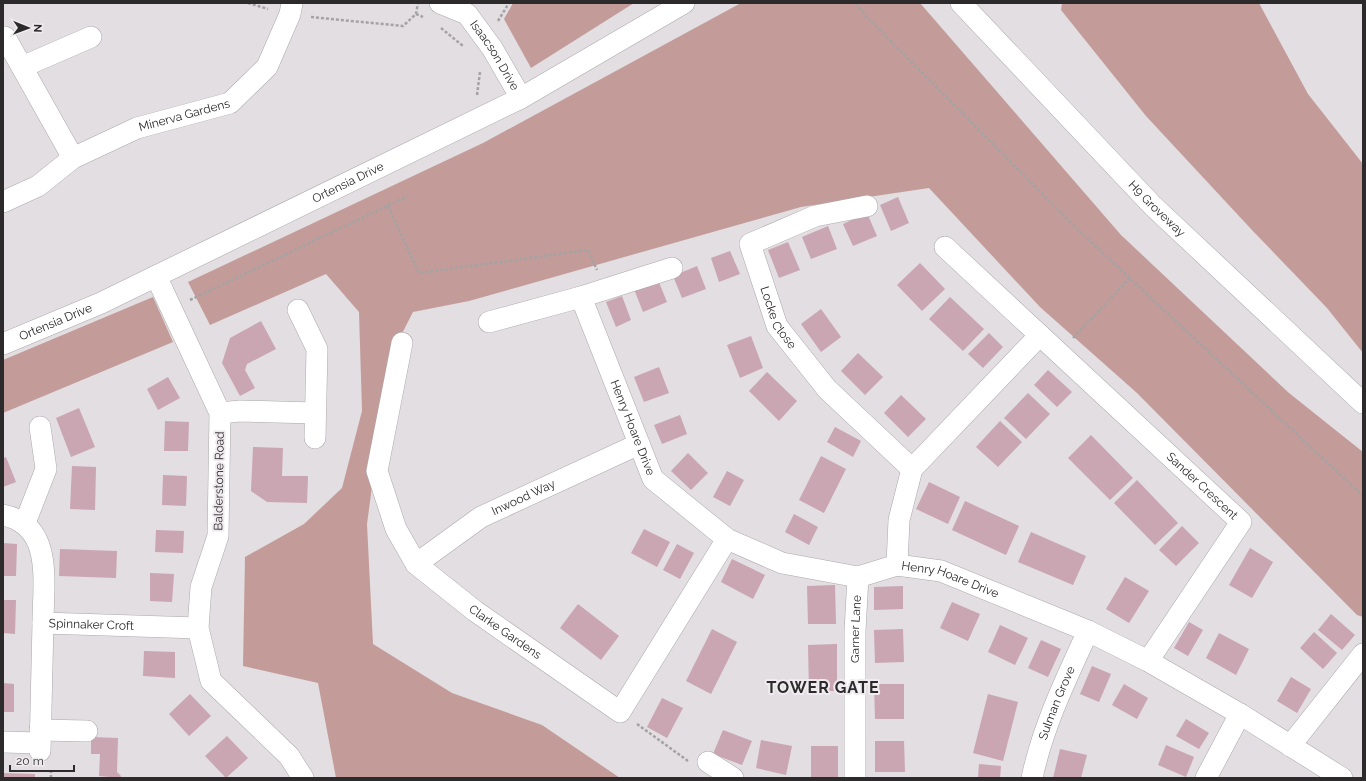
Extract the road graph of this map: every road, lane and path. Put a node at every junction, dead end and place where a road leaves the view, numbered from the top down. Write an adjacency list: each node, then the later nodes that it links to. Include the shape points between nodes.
1 (248, 3): 7 (path)
2 (418, 3): 9 (path)
3 (684, 3): 17 (street, Ortensia Drive)
4 (856, 3): 26 (path, via 865,16 1076,228)
5 (963, 4): 36 (street, H9 Groveway, via 1153,206)
6 (471, 8): 8 (street, Isaacson Drive); 17 (street, Isaacson Drive)
7 (291, 9): 9 (path, via 403,26); 18 (street, Minerva Gardens, via 268,67 230,103 137,128)
8 (435, 11): 9 (path)
9 (416, 14)
10 (436, 24): 13 (path)
11 (5, 37): 14 (street)
12 (92, 37): 14 (street)
13 (465, 48)
14 (22, 67): 18 (street)
15 (481, 69): 16 (path)
16 (477, 98)
17 (521, 98): 25 (street, Ortensia Drive)
18 (73, 158): 20 (street, Minerva Gardens, via 38,186)
19 (408, 196): 21 (path)
20 (3, 202)
21 (388, 205): 27 (path, via 419,273 588,250); 29 (path)
22 (867, 206): 42 (street, Locke Close, via 815,216 750,244 776,326 826,389)
23 (945, 247): 32 (street, Sander Crescent)
24 (672, 268): 27 (street)
25 (156, 276): 34 (street, Ortensia Drive, via 101,304); 37 (street, Balderstone Road)
26 (1130, 278): 35 (path); 43 (path)
27 (606, 289): 28 (street)
28 (581, 297): 31 (street); 41 (street, Henry Hoare Drive)
29 (185, 303)
30 (298, 310): 38 (street, via 317,349)
31 (489, 322)
32 (1040, 335): 35 (street, Sander Crescent); 42 (street)
33 (402, 343): 47 (street, Clarke Gardens, via 377,470 396,529)
34 (3, 344)
35 (1059, 353): 54 (street, Sander Crescent, via 1241,522)
36 (1363, 403)
37 (220, 413): 38 (street); 51 (street, Balderstone Road, via 218,536 201,587)
38 (315, 413): 40 (street)
39 (40, 427): 45 (street, via 46,469)
40 (315, 438)
41 (639, 444): 46 (street, Henry Hoare Drive, via 653,479); 47 (street, Inwood Way, via 481,517)
42 (912, 469): 48 (street, via 899,520)
43 (1363, 496)
44 (3, 515): 45 (street)
45 (25, 523): 50 (street, Spinnaker Croft, via 37,538 43,556)
46 (727, 539): 49 (street, Henry Hoare Drive, via 782,563); 55 (street)
47 (416, 564): 55 (street, Clarke Gardens, via 475,611)
48 (897, 565): 49 (street, Henry Hoare Drive); 52 (street, Henry Hoare Drive, via 941,571)
49 (858, 577): 64 (street, Garner Lane, via 855,631)
50 (43, 623): 51 (street, Spinnaker Croft); 58 (street)
51 (198, 628): 62 (street, Balderstone Road, via 211,681 289,756)
52 (1088, 631): 54 (street, Henry Hoare Drive); 65 (street, Sulman Grove, via 1051,713)
53 (1363, 654): 60 (street)
54 (1148, 661): 56 (street, Henry Hoare Drive)
55 (620, 712): 61 (path)
56 (1240, 714): 60 (street, Henry Hoare Drive); 66 (street)
57 (87, 731): 58 (street)
58 (40, 741): 59 (street)
59 (3, 742)
60 (1290, 746): 67 (street, Henry Hoare Drive)
61 (700, 763): 63 (street)
62 (303, 778)
63 (733, 778)
64 (855, 778)
65 (1032, 778)
66 (1206, 778)
67 (1342, 778)

